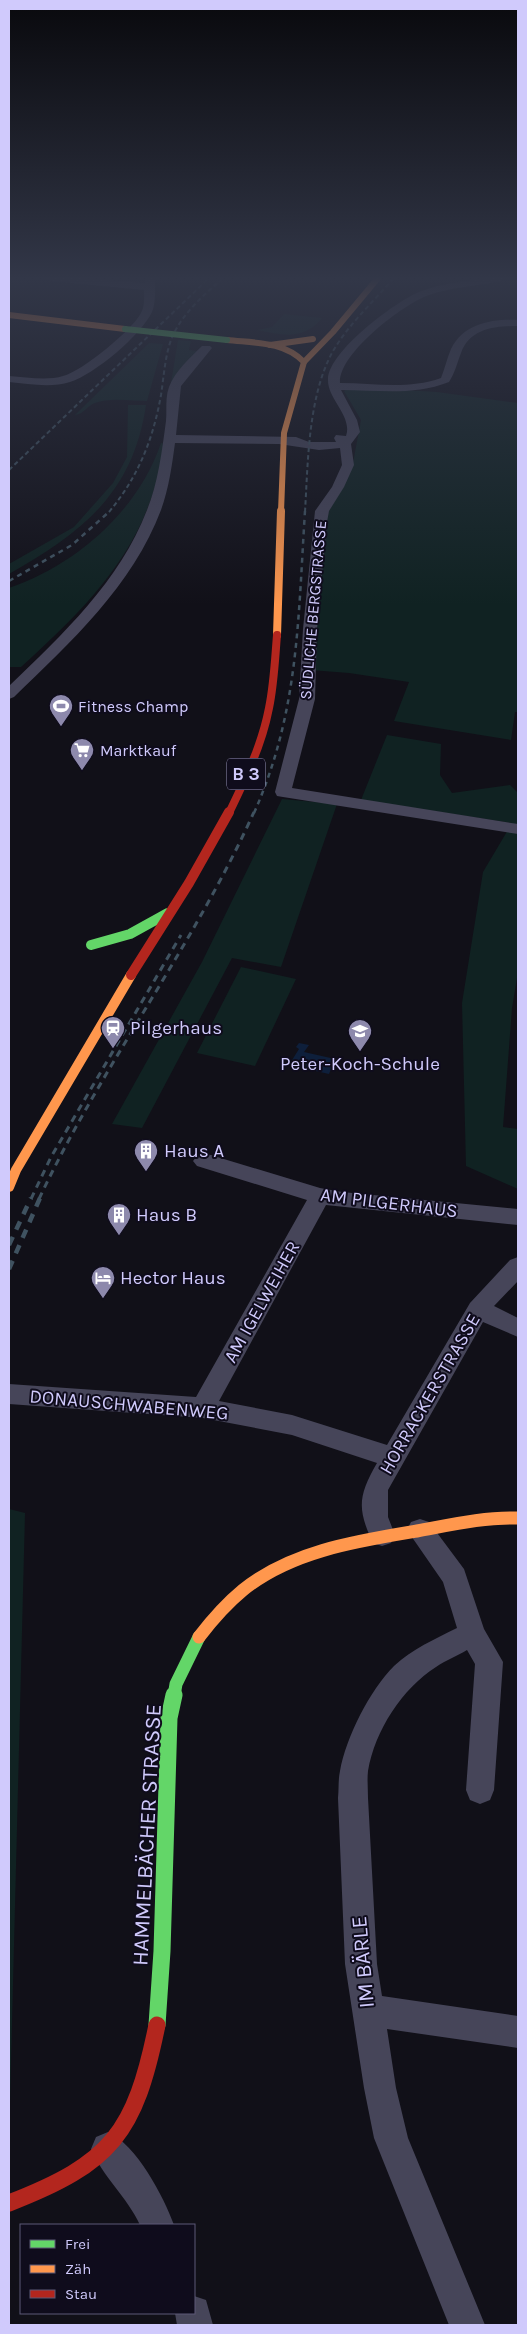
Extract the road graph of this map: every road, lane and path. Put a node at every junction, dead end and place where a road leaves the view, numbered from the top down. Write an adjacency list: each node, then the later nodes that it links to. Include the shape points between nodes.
1 (38, 387): 2 (street, via 50,391)
2 (66, 387)
3 (175, 387): 8 (street)
4 (297, 387): 9 (main road, B 3, via 289,409)
5 (334, 387): 6 (street); 7 (street, via 352,420)
6 (426, 387)
7 (346, 438): 9 (street, via 328,446); 11 (street, SÜDLICHE BERGSTRASSE, via 348,465 322,511 320,522 307,699 283,792)
8 (169, 439): 9 (street); 10 (street, via 156,502 131,553 102,597)
9 (283, 442): 12 (main road, B 3, via 279,618 267,717 239,792)
10 (9, 694)
11 (518, 829)
12 (174, 909): 13 (main road, via 130,934); 15 (main road, B 3, via 92,1038)
13 (91, 945)
14 (204, 1161): 16 (street, AM PILGERHAUS)
15 (9, 1187)
16 (320, 1196): 17 (street, AM PILGERHAUS); 22 (street, AM IGELWEIHER)
17 (518, 1217)
18 (518, 1266): 19 (street, HORRACKERSTRASSE)
19 (478, 1309): 20 (street); 23 (street, HORRACKERSTRASSE)
20 (518, 1328)
21 (9, 1394): 22 (street, DONAUSCHWABENWEG)
22 (203, 1408): 23 (street, DONAUSCHWABENWEG, via 292,1425)
23 (393, 1458): 26 (street, HORRACKERSTRASSE, via 375,1489 375,1517)
24 (518, 1518): 25 (main road, HAMMELBÄCHER STRASSE, via 493,1518)
25 (420, 1530): 26 (main road, HAMMELBÄCHER STRASSE); 27 (street, via 454,1576)
26 (382, 1535): 31 (main road, HAMMELBÄCHER STRASSE, via 294,1560 267,1572 221,1609 186,1658 175,1686 169,1718 160,1988 153,2048 145,2082 131,2116)
27 (472, 1634): 28 (street, via 489,1662); 29 (street, IM BÄRLE, via 427,1657 404,1675 381,1706 365,1736 354,1771 361,1964)
28 (480, 1790)
29 (367, 2010): 30 (street); 34 (street, IM BÄRLE, via 392,2138)
30 (518, 2032)
31 (108, 2149): 32 (main road, HAMMELBÄCHER STRASSE, via 72,2175); 33 (street, via 146,2198)
32 (9, 2203)
33 (157, 2224)
34 (467, 2325)

